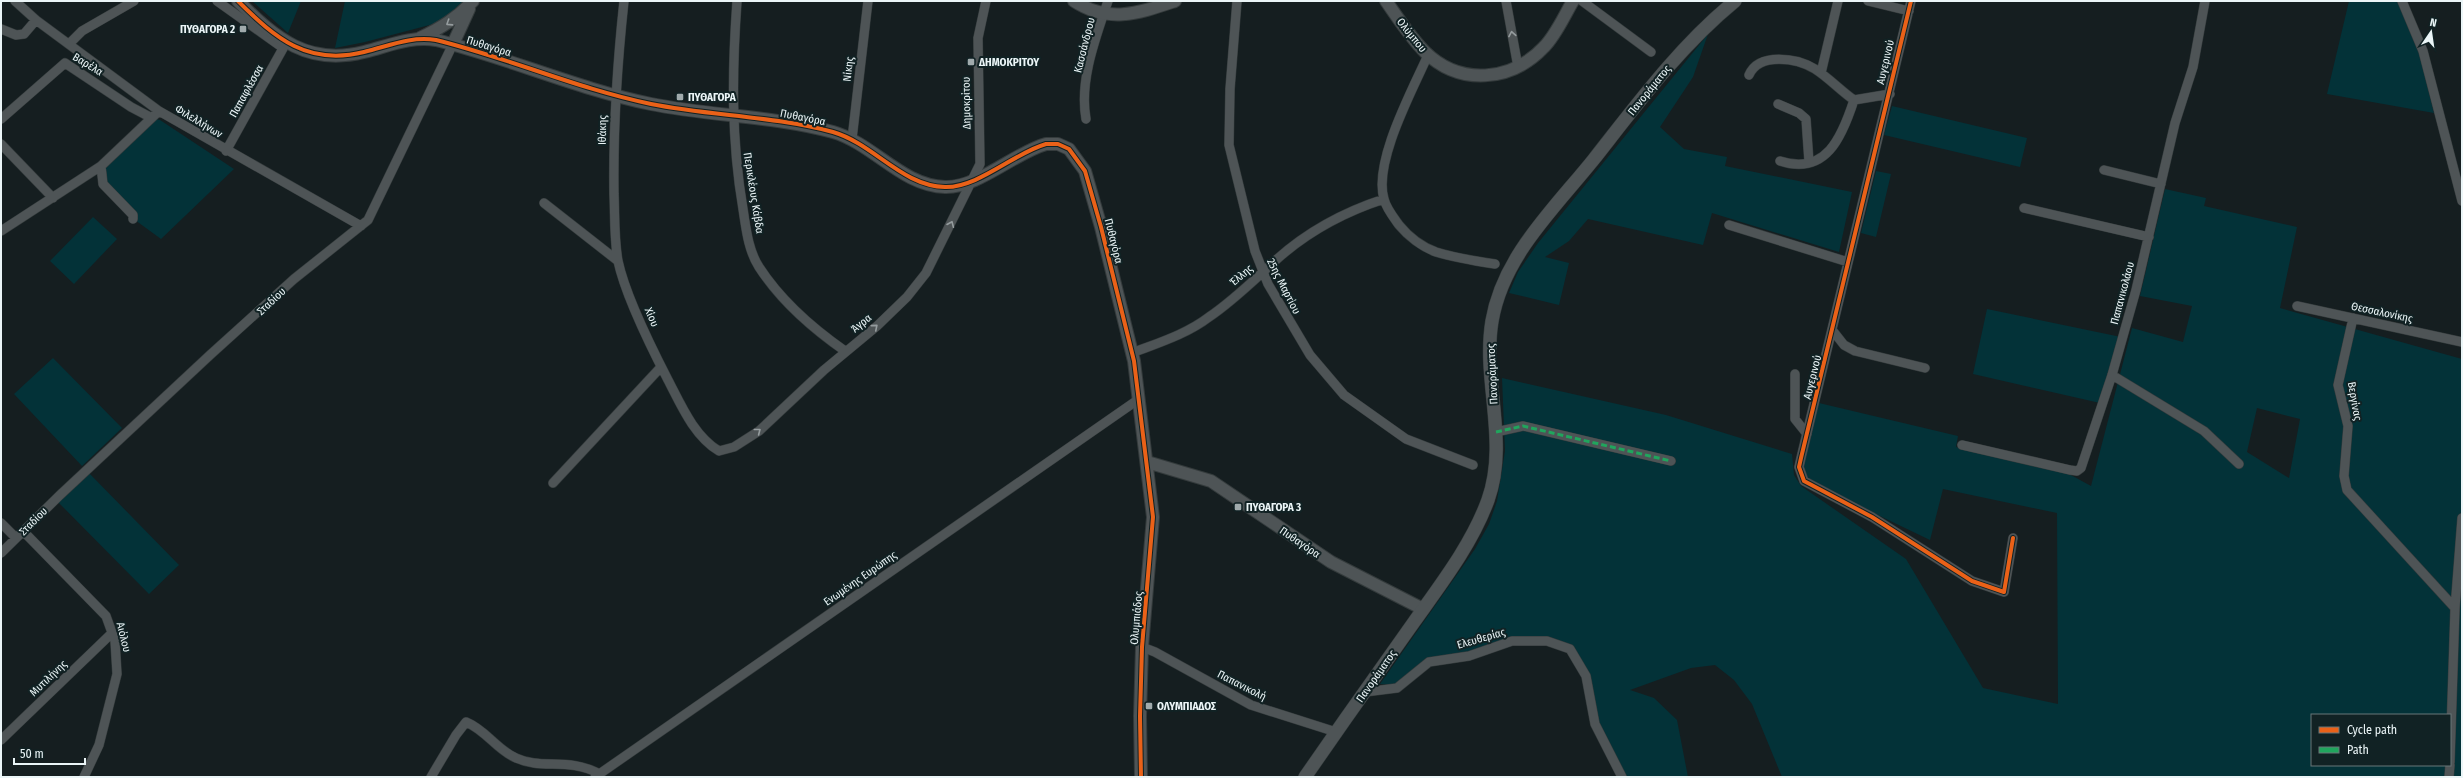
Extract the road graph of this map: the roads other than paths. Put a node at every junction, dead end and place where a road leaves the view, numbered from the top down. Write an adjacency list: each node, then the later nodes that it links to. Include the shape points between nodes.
1 (15, 1): 26 (street, Φιλελλήνων)
2 (134, 1): 29 (street, via 82,31)
3 (217, 1): 31 (street)
4 (238, 1): 31 (street, Πυθαγόρα)
5 (473, 1): 28 (street, one-way to 28, via 461,15); 30 (street, Σταδίου)
6 (624, 1): 38 (street, Ιθάκης)
7 (737, 1): 42 (street, Περικλέους Κάβδα)
8 (868, 1): 46 (street, Νίκης)
9 (986, 1): 53 (street, Δημοκρίτου, via 978,38 980,157 979,168)
10 (1074, 1): 25 (street)
11 (1108, 1): 25 (street, Κασσάνδρου)
12 (1175, 1): 25 (street, via 1142,12)
13 (1237, 1): 68 (street, 25ης Μαρτίου, via 1228,138)
14 (1386, 1): 33 (street, Ολύμπου, via 1413,39)
15 (1506, 1): 34 (street, one-way to 15)
16 (1573, 1): 34 (street, Ολύμπου, via 1546,45)
17 (1582, 1): 32 (street)
18 (1735, 1): 80 (main road, Πανοράματος, via 1703,28 1665,70 1542,222 1512,264 1496,301 1490,334)
19 (1838, 1): 35 (street)
20 (1868, 1): 24 (street)
21 (1911, 1): 24 (street, Αυγερινού)
22 (2205, 1): 54 (street, Παπανικολάου, via 2193,67 2175,122)
23 (2402, 1): 57 (street, via 2423,51)
24 (1909, 11): 37 (street, Αυγερινού)
25 (1104, 15): 45 (street, Κασσάνδρου, via 1088,67 1084,109)
26 (36, 20): 27 (street, via 24,34 16,35); 29 (street, Φιλελλήνων)
27 (1, 29)
28 (420, 38): 30 (street, Πυθαγόρα); 31 (street, Πυθαγόρα, via 337,57 313,54)
29 (69, 44): 41 (street, Φιλελλήνων)
30 (453, 44): 38 (street, Πυθαγόρα); 62 (street, Σταδίου, via 371,216)
31 (285, 46): 48 (street, Παπαφλέσσα)
32 (1651, 52)
33 (1428, 55): 34 (street, Ολύμπου, via 1452,69 1476,76 1499,75); 56 (street, via 1397,124 1386,159 1382,183)
34 (1518, 67)
35 (1821, 73): 36 (street, via 1803,64 1771,60 1752,67); 39 (street)
36 (1749, 75)
37 (1890, 94): 39 (street); 66 (street, Αυγερινού)
38 (614, 95): 42 (street, Πυθαγόρα, via 652,104); 65 (street, Ιθάκης, via 613,149)
39 (1854, 100): 50 (street, via 1847,122 1829,154 1816,162)
40 (1778, 104): 50 (street, via 1806,119)
41 (159, 111): 43 (street); 48 (street, Φιλελλήνων)
42 (732, 115): 46 (street, Πυθαγόρα, via 804,126); 73 (street, Περικλέους Κάβδα, via 736,165 748,238 758,266 799,315)
43 (150, 117): 44 (street, Βαρέλα, via 65,63); 51 (street)
44 (1, 119)
45 (1086, 119)
46 (852, 139): 53 (street, Πυθαγόρα, via 924,184 950,187)
47 (1, 144): 55 (street)
48 (226, 151): 62 (street, Φιλελλήνων)
49 (1780, 161): 50 (street, via 1793,165)
50 (1809, 162)
51 (101, 166): 55 (street); 60 (street, via 103,184 133,215)
52 (2104, 170): 54 (street)
53 (972, 180): 73 (street, Άγρα, one-way to 53, via 907,297 926,273); 74 (street, Πυθαγόρα, via 1046,144 1058,144 1073,153 1085,171 1091,190)
54 (2161, 184): 64 (street, Παπανικολάου)
55 (53, 198): 63 (street)
56 (1384, 199): 67 (street, via 1406,234 1434,251); 68 (street, Έλλης, via 1359,207 1316,229)
57 (2462, 200)
58 (544, 203): 65 (street)
59 (2024, 208): 64 (street)
60 (133, 219)
61 (1730, 225): 66 (street)
62 (361, 226): 91 (street, Σταδίου, via 294,279 111,446)
63 (1, 231)
64 (2149, 237): 78 (street, Παπανικολάου)
65 (618, 260): 75 (street, Χίου, via 626,286)
66 (1848, 262): 71 (street, Αυγερινού)
67 (1495, 264)
68 (1262, 273): 74 (street, Έλλης, via 1210,317 1175,336); 87 (street, 25ης Μαρτίου, via 1304,346 1324,374 1344,395 1406,439)
69 (2297, 306): 70 (street, Θεσσαλονίκης)
70 (2353, 318): 72 (street, Θεσσαλονίκης); 95 (street, Βεργίνας, via 2338,385 2348,426 2344,476 2347,490)
71 (1832, 331): 76 (street, via 1844,345 1855,350); 81 (street, Αυγερινού)
72 (2462, 342)
73 (845, 352): 83 (street, Άγρα, one-way to 73, via 742,443 759,431)
74 (1132, 353): 79 (street, Πυθαγόρα)
75 (661, 367): 83 (street, Χίου, via 696,430 709,445 719,451); 88 (street)
76 (1925, 368)
77 (1795, 374): 81 (street, via 1795,419)
78 (2112, 376): 82 (street, Παπανικολάου, via 2082,468 2077,471); 86 (street, via 2204,431)
79 (1139, 399): 85 (street, Πυθαγόρα); 104 (street, Ενωμένης Ευρώπης)
80 (1496, 432): 84 (street, via 1523,426); 96 (main road, Πανοράματος, via 1495,472 1484,509 1462,550)
81 (1807, 434): 93 (street, Αυγερινού, via 1799,467 1804,480 1872,517 1982,586 2004,592)
82 (1962, 445)
83 (725, 450)
84 (1671, 461)
85 (1147, 462): 96 (street, Πυθαγόρα, via 1211,481 1331,562); 98 (street, Ολυμπιάδος, via 1153,517)
86 (2239, 464)
87 (1473, 465)
88 (553, 483)
89 (2462, 518): 95 (street)
90 (1, 523): 92 (street)
91 (23, 531): 92 (street, Σταδίου); 97 (street, Αιόλου, via 106,616)
92 (16, 538): 94 (street, Σταδίου)
93 (2013, 538)
94 (1, 553)
95 (2455, 608): 100 (street)
96 (1423, 609): 99 (main road, Πανοράματος)
97 (112, 633): 102 (street, Μυτιλήνης); 105 (street, Αιόλου, via 118,652 118,674 99,745)
98 (1142, 647): 101 (street, Παπανικολή, via 1258,708); 107 (street, Ολυμπιάδος)
99 (1365, 692): 101 (main road, Πανοράματος); 109 (street, Ελευθερίας, via 1397,688 1429,662 1469,656 1512,641 1547,641 1570,650 1586,676 1595,724)
100 (2451, 731)
101 (1336, 732): 108 (main road, Πανοράματος)
102 (1, 740)
103 (2450, 766): 110 (street)
104 (598, 775): 106 (street, via 577,764 533,762 515,758 475,726 466,722)
105 (84, 777)
106 (431, 777)
107 (1141, 777)
108 (1305, 777)
109 (1622, 777)
110 (2449, 777)

